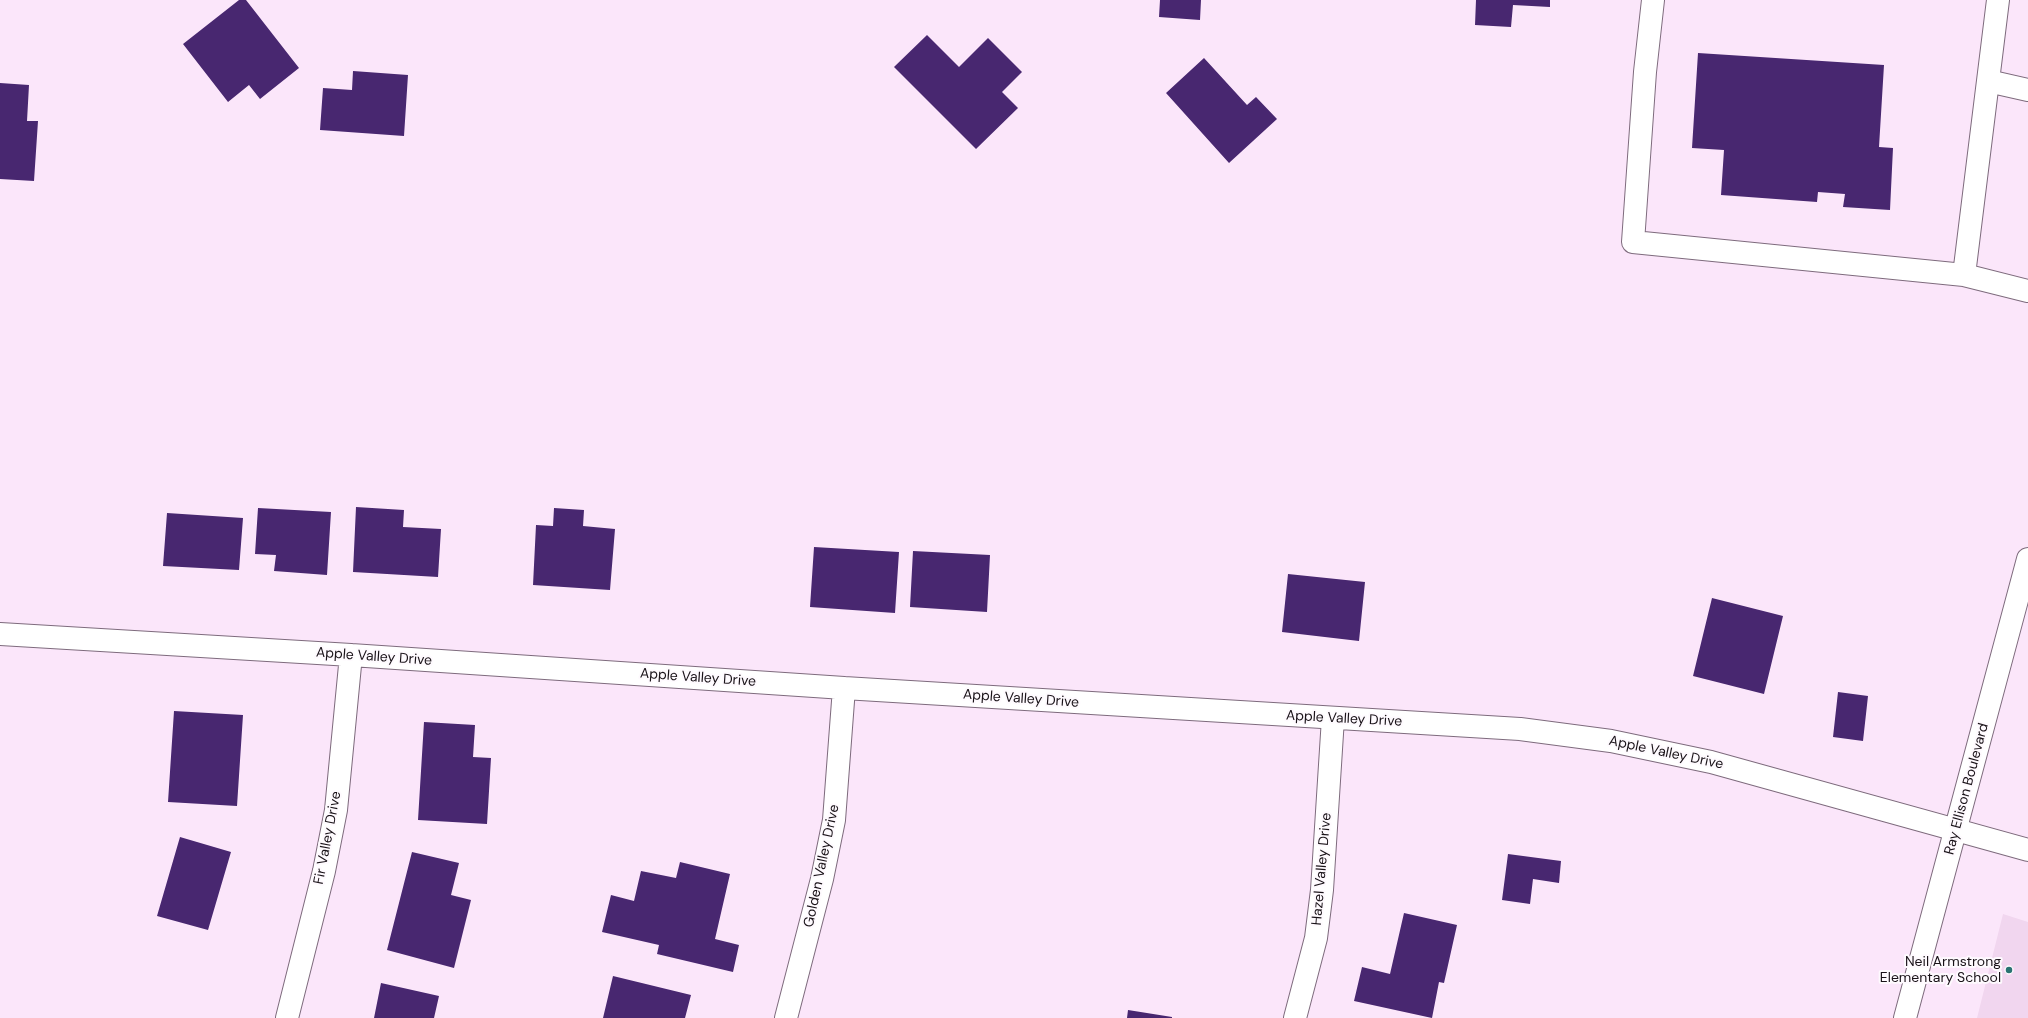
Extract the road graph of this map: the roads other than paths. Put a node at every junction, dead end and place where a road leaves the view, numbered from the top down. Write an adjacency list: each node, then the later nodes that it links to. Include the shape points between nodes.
1 (1653, 0): 5 (street, via 1645,72 1633,242)
2 (1998, 0): 3 (street)
3 (1988, 82): 4 (street); 5 (street)
4 (2028, 90)
5 (1964, 275): 6 (street)
6 (2028, 291)
7 (2028, 559): 12 (street, Ray Ellison Boulevard)
8 (0, 634): 9 (street, Apple Valley Drive)
9 (351, 655): 10 (street, Apple Valley Drive); 14 (street, Fir Valley Drive, via 336,810 324,871)
10 (844, 688): 11 (street, Apple Valley Drive); 15 (street, Golden Valley Drive, via 834,820 822,879)
11 (1333, 718): 12 (street, Apple Valley Drive, via 1520,729 1611,741 1711,762); 16 (street, Hazel Valley Drive, via 1322,890 1316,938)
12 (1957, 830): 13 (street, Apple Valley Drive); 17 (street, Ray Ellison Boulevard)
13 (2028, 850)
14 (287, 1018)
15 (786, 1018)
16 (1295, 1018)
17 (1905, 1018)

